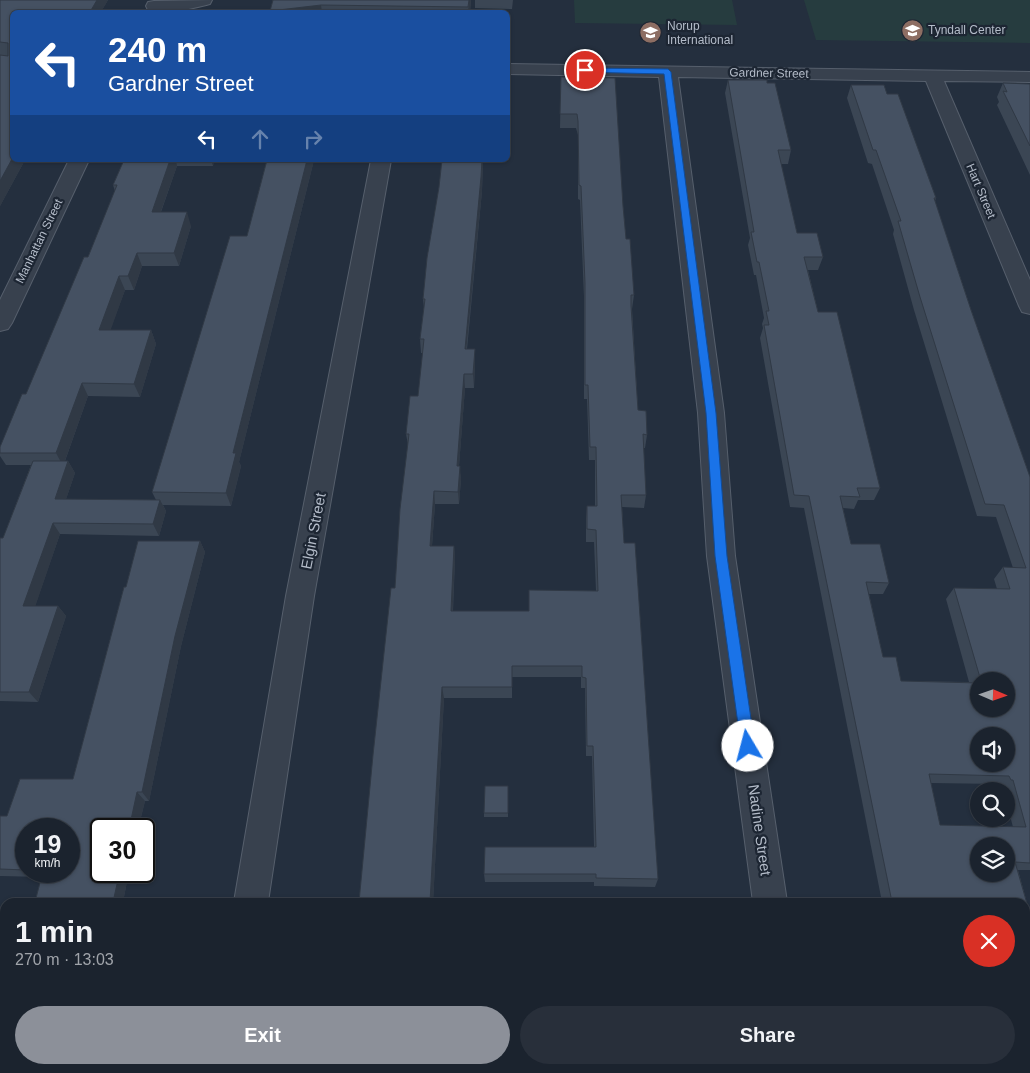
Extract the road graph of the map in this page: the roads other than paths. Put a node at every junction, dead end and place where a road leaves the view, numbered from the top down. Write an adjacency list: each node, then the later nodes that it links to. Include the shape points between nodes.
1 (204, 0): 2 (street, via 186,5)
2 (154, 6)
3 (510, 69): 4 (street, Gardner Street)
4 (668, 72): 5 (street, Gardner Street); 12 (street, Nadine Street, via 711,413 721,556)
5 (933, 76): 6 (street, Gardner Street); 9 (street, Hart Street)
6 (1030, 78)
7 (78, 162): 10 (street, Manhattan Street)
8 (381, 162): 11 (street, Elgin Street, via 300,596)
9 (1030, 306)
10 (0, 323)
11 (252, 898)
12 (769, 898)

